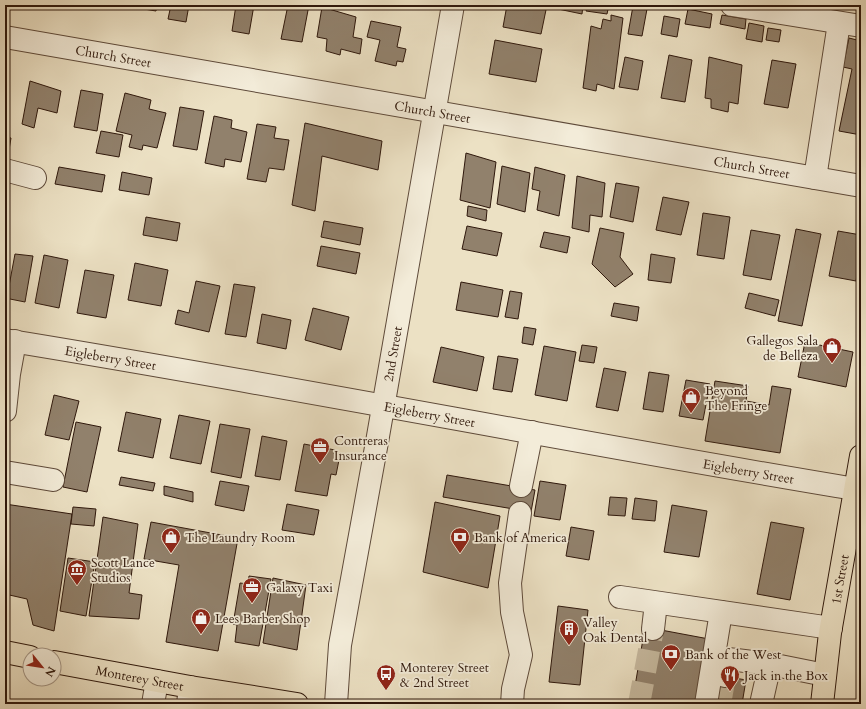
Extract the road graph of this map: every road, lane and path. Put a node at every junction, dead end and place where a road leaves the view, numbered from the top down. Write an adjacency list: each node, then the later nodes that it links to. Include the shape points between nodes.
1 (453, 5): 6 (street, 2nd Street)
2 (732, 5): 3 (street)
3 (839, 23): 4 (street); 9 (street)
4 (861, 26)
5 (5, 37): 6 (street, Church Street)
6 (435, 112): 9 (street, Church Street); 12 (street, 2nd Street)
7 (5, 170): 8 (street)
8 (35, 178)
9 (815, 178): 10 (street, Church Street)
10 (861, 186)
11 (10, 340): 12 (street, Eigleberry Street); 13 (street)
12 (383, 406): 14 (street, Eigleberry Street); 37 (street, 2nd Street, via 340,644)
13 (5, 411)
14 (532, 432): 18 (street); 19 (street, Eigleberry Street)
15 (861, 456): 19 (main road, 1st Street)
16 (5, 472): 17 (street)
17 (53, 480)
18 (521, 486)
19 (855, 489): 21 (main road, 1st Street)
20 (520, 513): 38 (street, via 510,583 512,612 521,655)
21 (855, 523): 26 (main road, 1st Street)
22 (620, 597): 23 (street)
23 (656, 603): 24 (street); 25 (street)
24 (721, 612): 26 (street); 39 (street)
25 (653, 628)
26 (831, 628): 31 (main road, 1st Street)
27 (5, 652): 28 (main road)
28 (22, 655)
29 (62, 663): 33 (main road, Monterey Street)
30 (770, 664): 31 (street); 32 (street, via 728,659); 40 (street)
31 (825, 675): 41 (main road, 1st Street)
32 (725, 676)
33 (157, 681): 34 (main road, Monterey Street); 35 (street)
34 (189, 696): 36 (main road, Monterey Street)
35 (153, 704)
36 (297, 704)
37 (336, 704)
38 (512, 704)
39 (706, 704)
40 (761, 704)
41 (822, 704)

